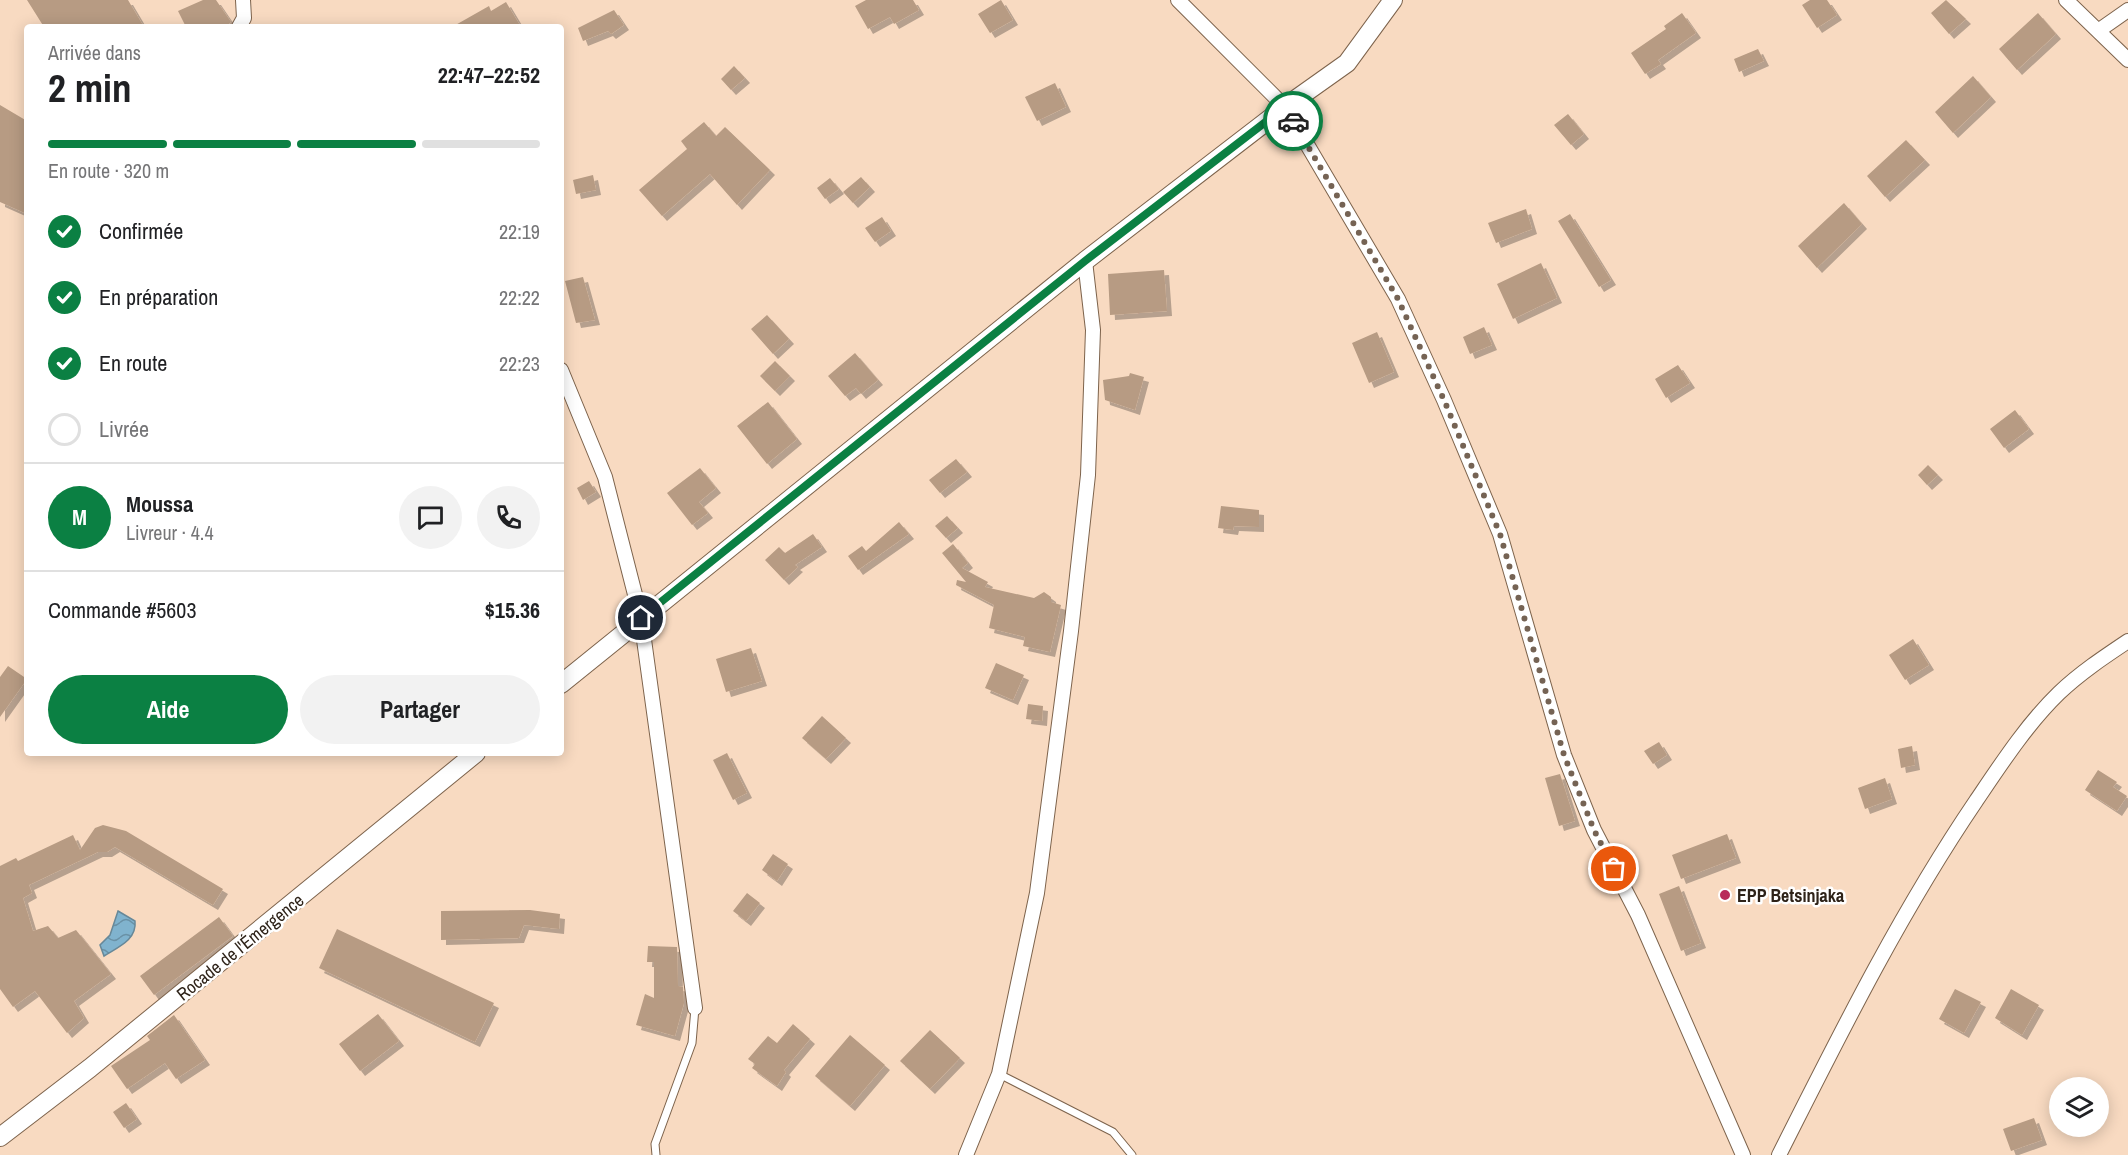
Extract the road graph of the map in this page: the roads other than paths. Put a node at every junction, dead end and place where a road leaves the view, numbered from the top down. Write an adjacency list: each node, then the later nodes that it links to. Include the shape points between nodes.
1 (243, 0): 6 (street, via 244,18)
2 (1178, 0): 9 (street)
3 (1393, 0): 9 (street, via 1347,63)
4 (2066, 0): 7 (street)
5 (2128, 10): 7 (street)
6 (240, 24)
7 (2098, 31): 8 (street)
8 (2128, 60)
9 (1285, 107): 10 (street); 22 (street, via 1398,299 1444,400 1500,534 1568,766)
10 (1085, 261): 12 (street); 17 (street, via 1093,330 1088,475 1037,893)
11 (564, 377): 12 (street, via 605,477)
12 (641, 618): 14 (street); 16 (street)
13 (2128, 640): 23 (street, via 2059,693 2036,719 1932,865 1851,1012)
14 (564, 682)
15 (472, 756): 18 (street, Rocade de l'Émergence)
16 (695, 1008): 19 (lane, via 692,1043 655,1144)
17 (999, 1074): 20 (street); 21 (lane, via 1113,1132)
18 (0, 1137)
19 (656, 1155)
20 (966, 1155)
21 (1132, 1155)
22 (1743, 1155)
23 (1779, 1155)

